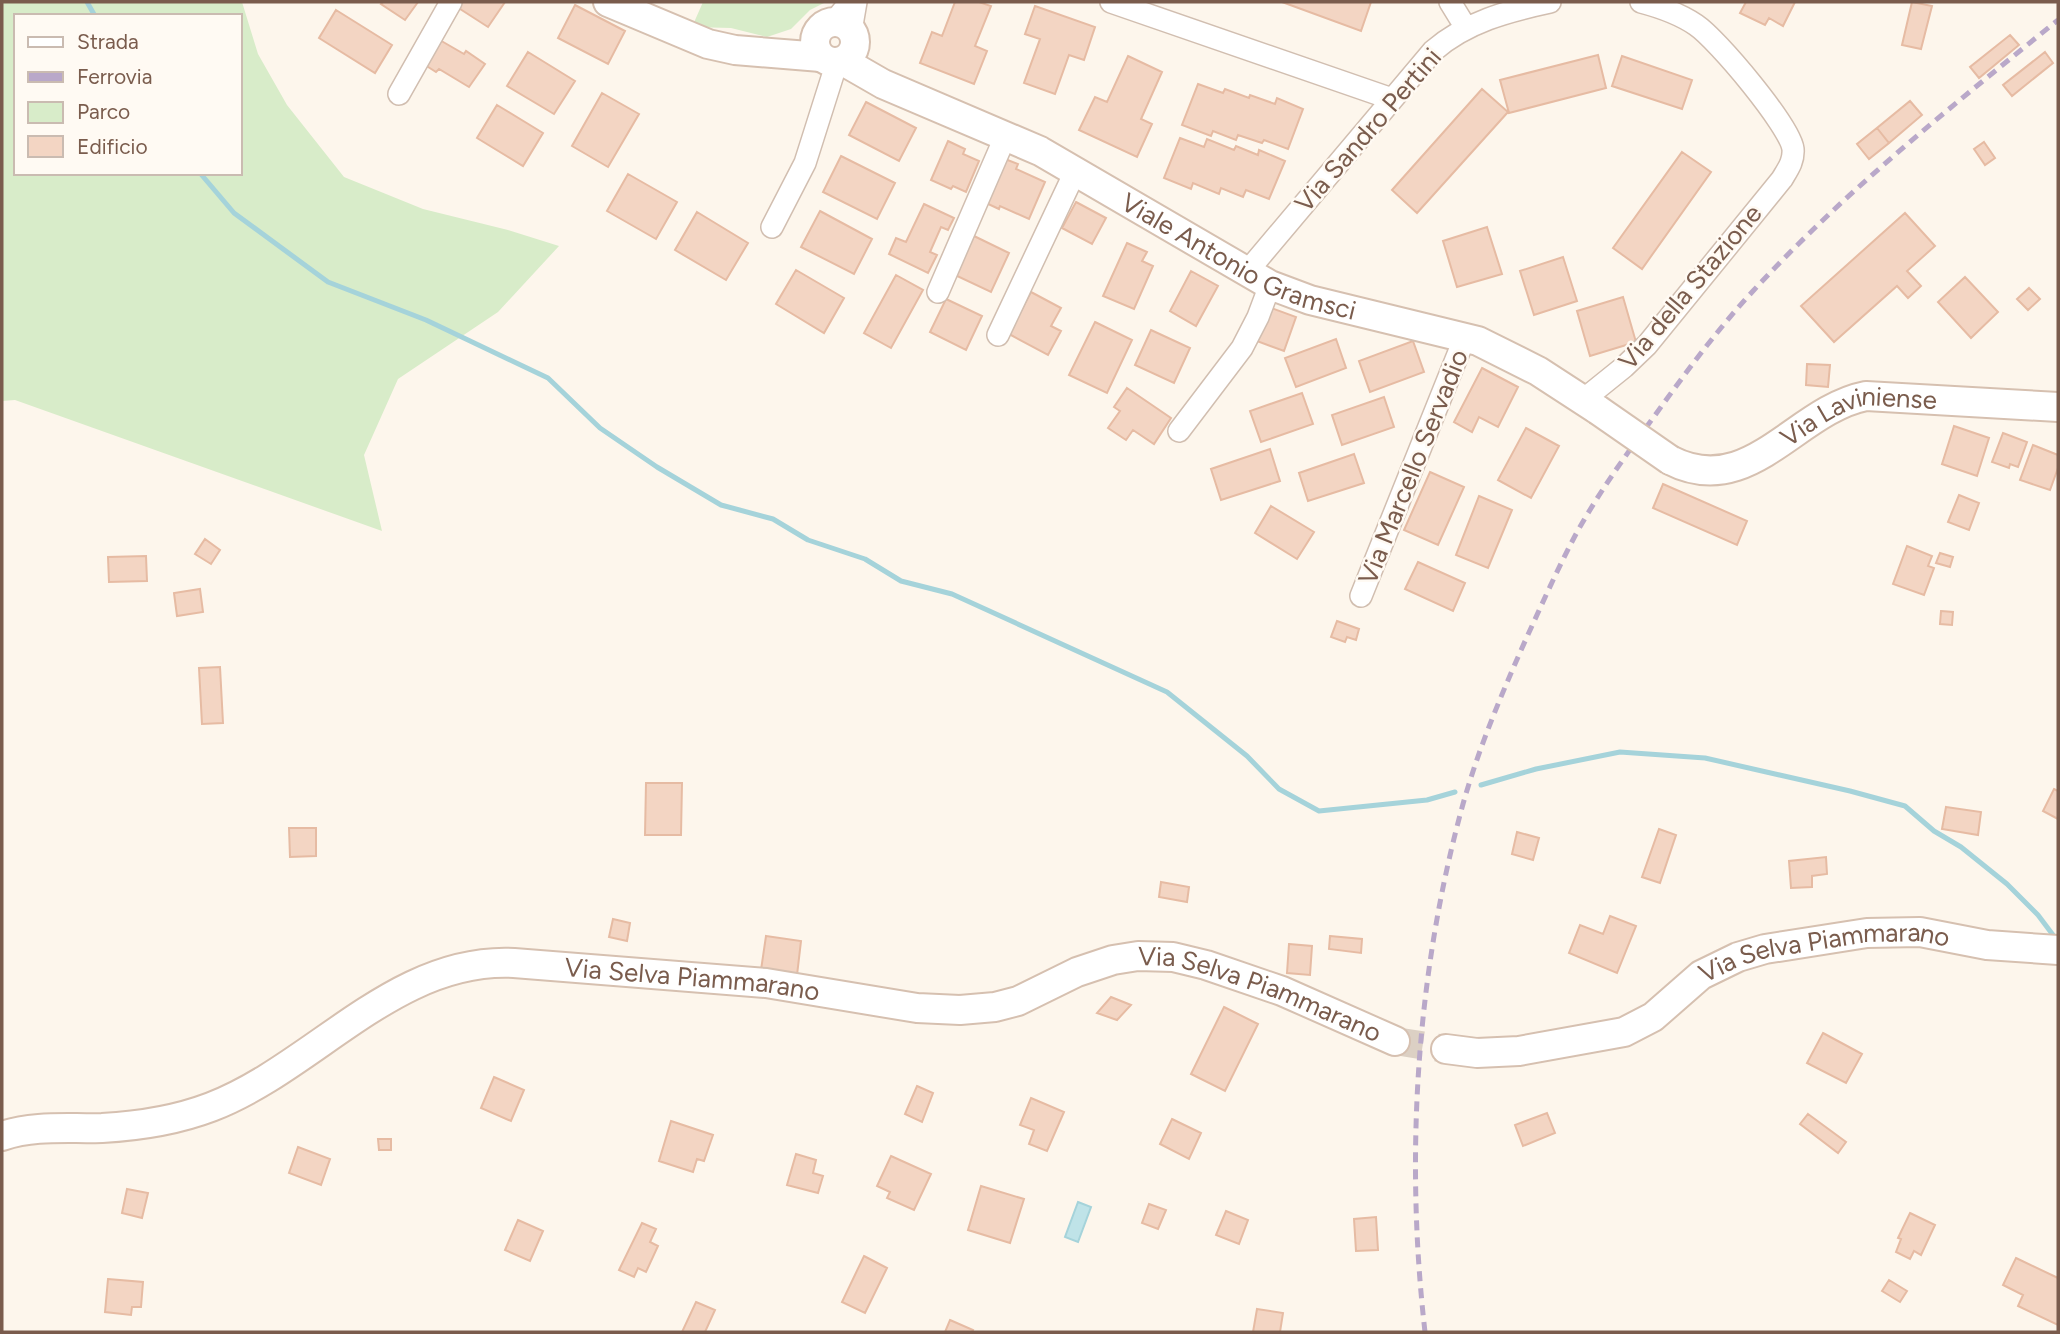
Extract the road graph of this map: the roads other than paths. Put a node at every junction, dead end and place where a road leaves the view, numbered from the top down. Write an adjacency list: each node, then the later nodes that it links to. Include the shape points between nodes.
1 (451, 2): 10 (street)
2 (608, 2): 9 (street, via 708,44 735,50 768,51)
3 (856, 2): 9 (street)
4 (1111, 2): 11 (street)
5 (1450, 2): 8 (street)
6 (1550, 2): 8 (street, Via Sandro Pertini)
7 (1641, 2): 19 (street, Via della Stazione, via 1690,22 1721,46 1780,124 1791,143 1793,160 1652,338)
8 (1466, 28): 11 (street, Via Sandro Pertini, via 1433,51)
9 (837, 41): 12 (street, Viale Antonio Gramsci, via 883,84); 14 (street, via 805,163)
10 (399, 94)
11 (1392, 99): 15 (street, Via Sandro Pertini)
12 (1006, 135): 13 (street, Viale Antonio Gramsci); 16 (street)
13 (1076, 172): 15 (street, Viale Antonio Gramsci); 17 (street)
14 (772, 227)
15 (1258, 279): 18 (street, Viale Antonio Gramsci, via 1310,300); 21 (street, Via Sandro Pertini, via 1258,317 1242,348)
16 (938, 292)
17 (998, 335)
18 (1465, 337): 19 (street, Viale Antonio Gramsci, via 1502,351); 22 (street, Via Marcello Servadio)
19 (1591, 405): 20 (street, Via Laviniense, bridge, via 1670,460 1706,472 1739,466 1830,409 1866,396)
20 (2058, 407)
21 (1178, 431)
22 (1361, 596)
23 (2058, 950): 25 (street, Via Selva Piammarano, via 1920,932 1867,933 1765,949 1718,966 1647,1021 1616,1035 1508,1052)
24 (1395, 1041): 26 (street, Via Selva Piammarano, via 1282,992 1173,957 1113,960 1018,1001 960,1010 906,1007 766,983 488,964 454,969 419,983 342,1026 267,1079 212,1107 132,1125 38,1128)
25 (1446, 1049)
26 (2, 1136)

